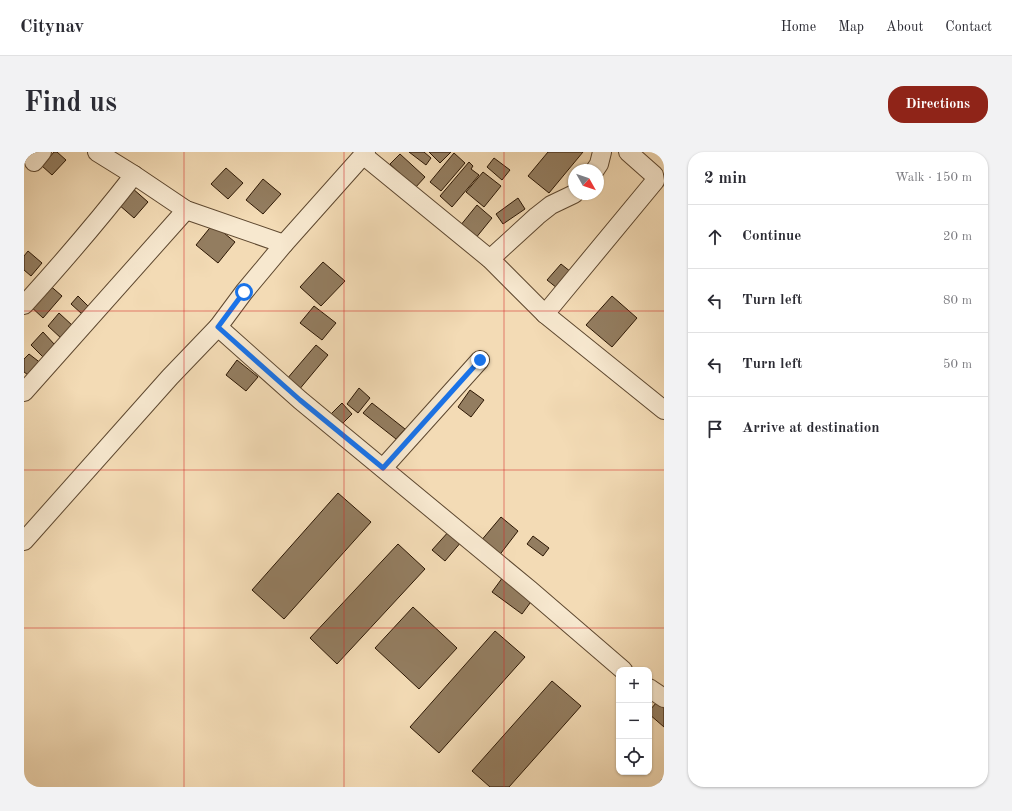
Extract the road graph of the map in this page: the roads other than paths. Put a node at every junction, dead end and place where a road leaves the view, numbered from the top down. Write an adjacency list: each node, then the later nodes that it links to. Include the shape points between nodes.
1 (97, 152): 6 (street)
2 (602, 152): 5 (street)
3 (628, 152): 12 (street, via 654,175 655,180)
4 (365, 154): 9 (street); 10 (street)
5 (600, 164)
6 (134, 175): 8 (street); 11 (street)
7 (568, 197): 10 (street, via 551,205)
8 (186, 210): 9 (street); 15 (street)
9 (284, 244): 13 (street)
10 (490, 259): 12 (street)
11 (24, 304)
12 (545, 314): 16 (street)
13 (218, 327): 17 (street, via 300,400); 18 (street, via 170,376)
14 (480, 360): 17 (street)
15 (24, 392)
16 (664, 410)
17 (383, 468): 19 (street)
18 (24, 541)
19 (619, 667)
20 (652, 690): 21 (street)
21 (664, 698)

